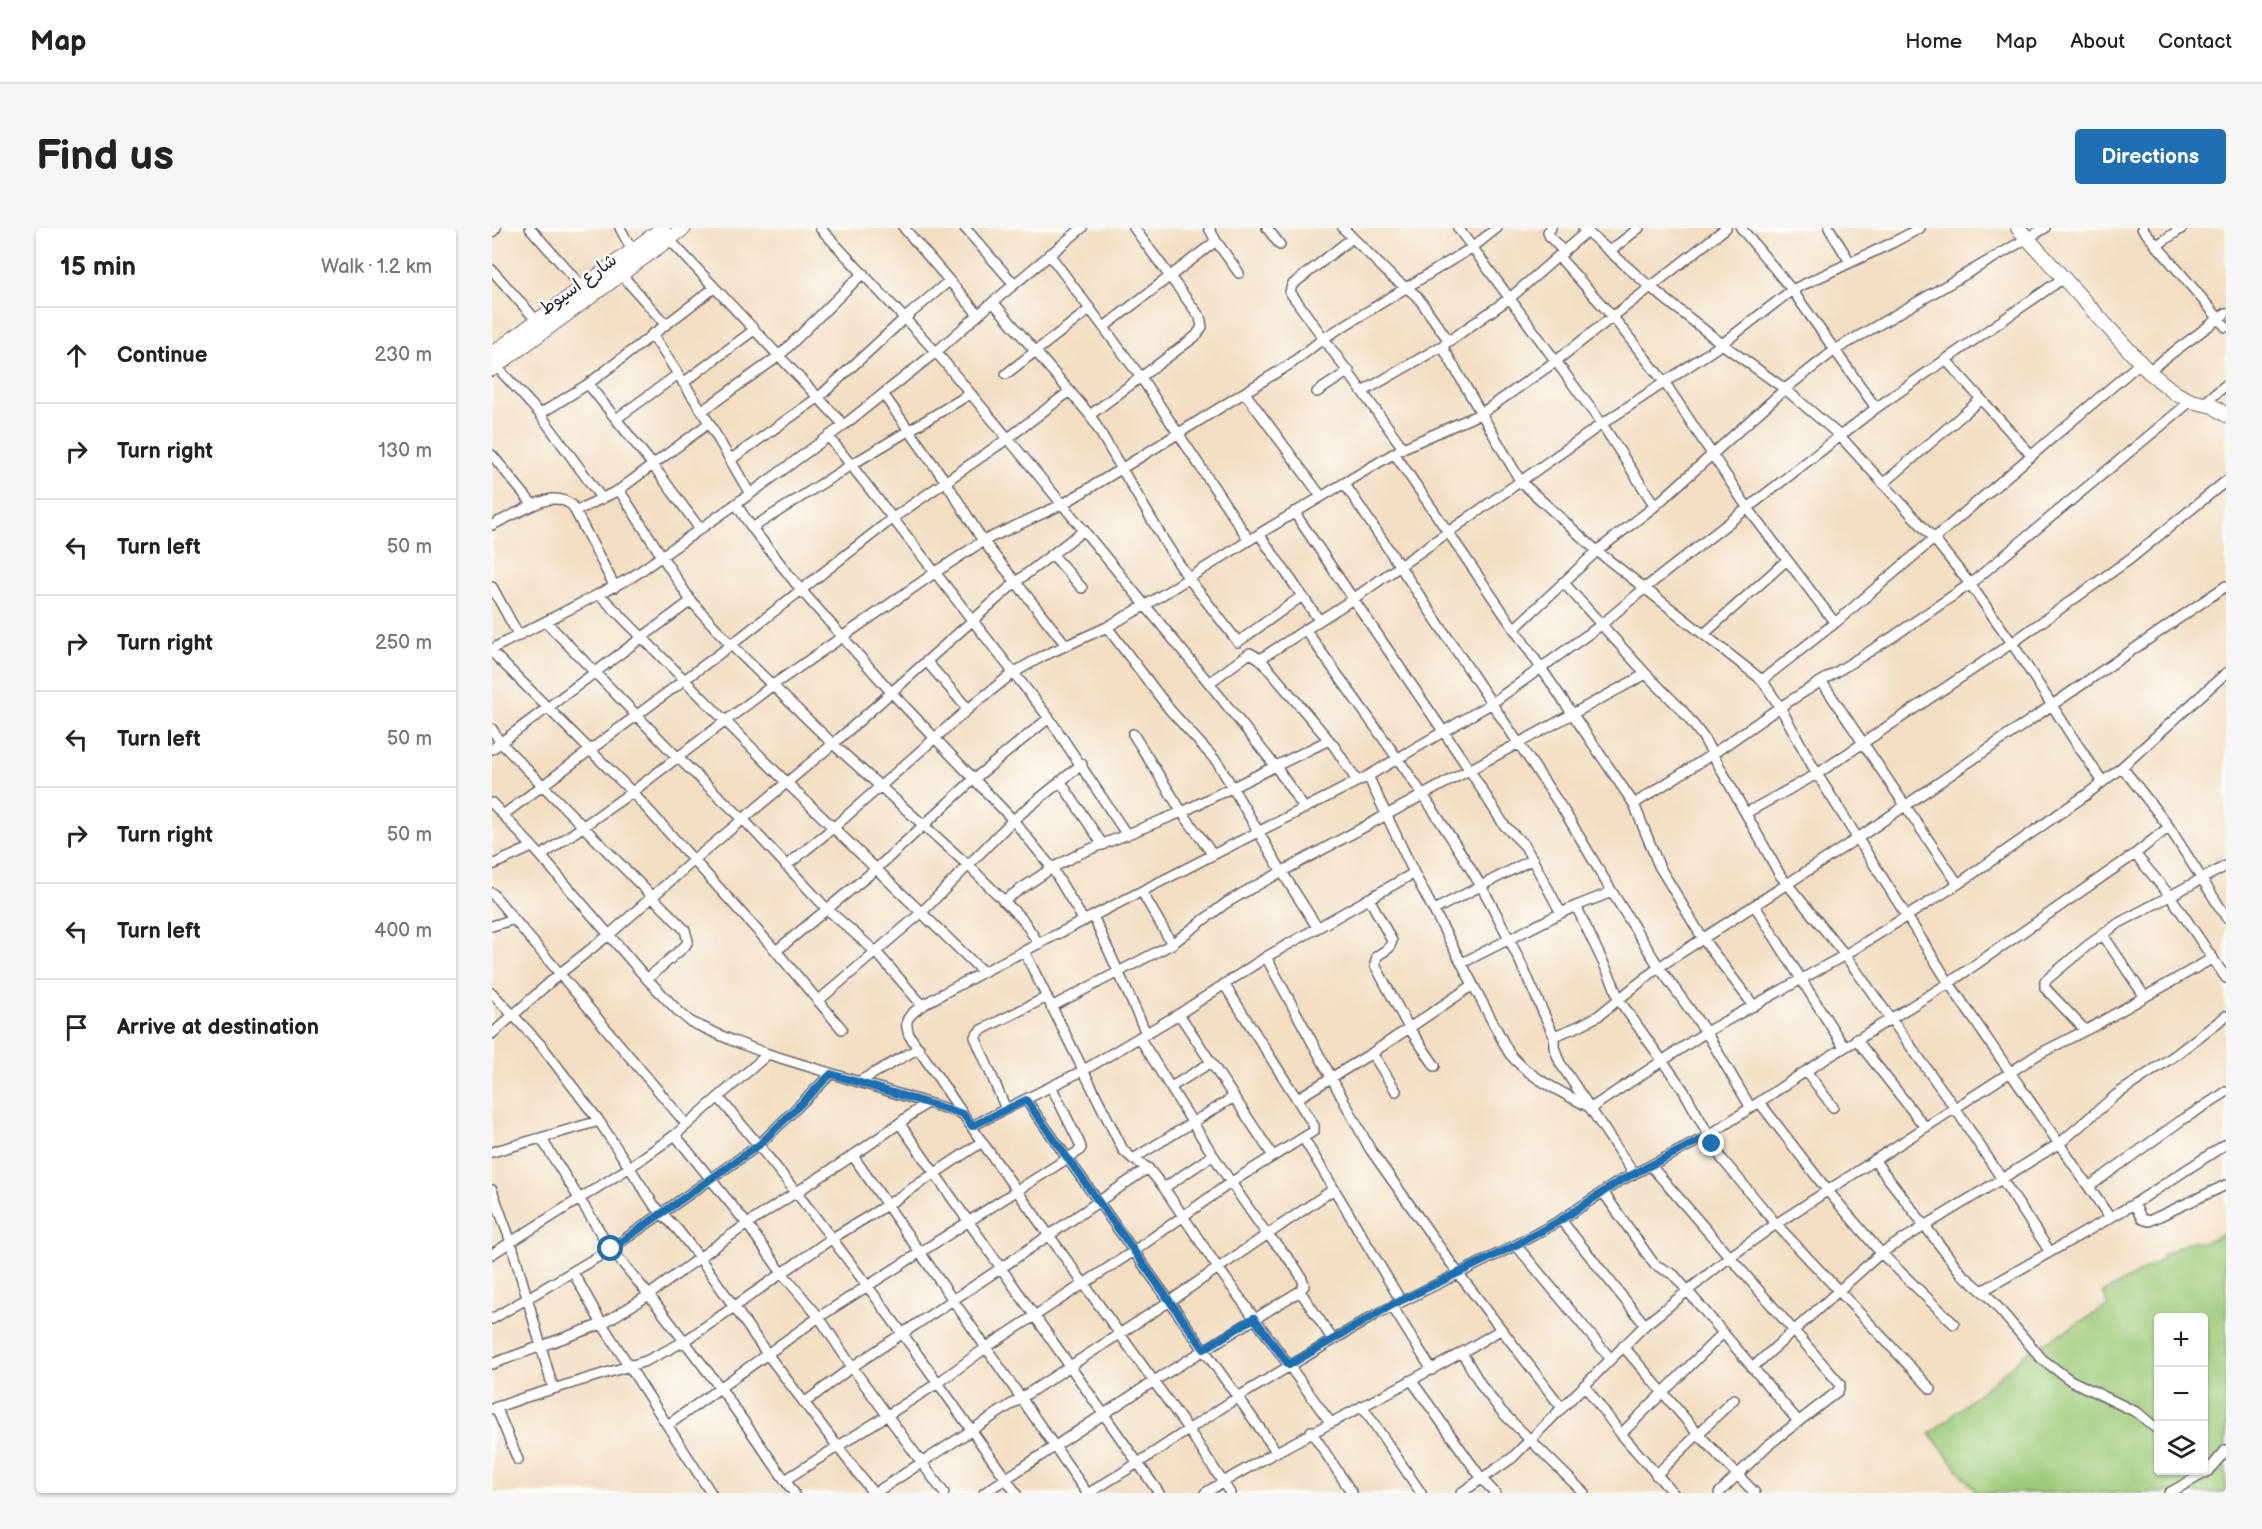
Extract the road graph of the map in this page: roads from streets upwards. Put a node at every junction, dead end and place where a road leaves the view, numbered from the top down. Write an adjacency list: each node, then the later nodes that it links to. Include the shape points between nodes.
1 (496, 228): 25 (street)
2 (530, 228): 47 (street)
3 (620, 228): 33 (street)
4 (684, 228): 27 (street, شارع اسيوط)
5 (820, 228): 39 (street)
6 (904, 228): 44 (street)
7 (1134, 228): 42 (street)
8 (1267, 228): 30 (street)
9 (1343, 228): 28 (street)
10 (1458, 228): 32 (street)
11 (1497, 228): 32 (street)
12 (1551, 228): 36 (street, via 1550,237)
13 (1639, 228): 34 (street)
14 (1726, 228): 46 (street)
15 (1741, 228): 50 (street)
16 (1830, 228): 37 (street)
17 (1920, 228): 37 (street)
18 (2044, 228): 26 (street)
19 (2142, 228): 31 (street)
20 (2182, 228): 31 (street)
21 (1077, 229): 35 (street)
22 (1212, 229): 29 (street)
23 (970, 230): 45 (street)
24 (1585, 230): 34 (street); 36 (street)
25 (492, 232)
26 (2023, 233): 43 (street); 67 (street)
27 (666, 234): 33 (street, شارع اسيوط); 41 (street, شارع اسيوط); 48 (street)
28 (1352, 238): 49 (street); 64 (street, via 1290,289)
29 (1216, 241): 40 (street); 42 (street)
30 (1280, 244)
31 (2156, 246): 56 (street)
32 (1473, 247): 49 (street); 51 (street)
33 (632, 250): 47 (street, شارع اسيوط)
34 (1610, 251): 46 (street)
35 (1049, 254): 45 (street); 53 (street)
36 (1562, 255): 51 (street); 55 (street)
37 (1850, 262): 50 (street)
38 (492, 270): 58 (street)
39 (862, 273): 57 (street); 70 (street)
40 (1239, 273)
41 (621, 274): 59 (street); 73 (street, شارع اسيوط)
42 (1169, 276): 60 (street); 77 (street, via 1200,317 1202,327 1196,336)
43 (2062, 279): 71 (street); 74 (street)
44 (949, 281): 54 (street); 57 (street)
45 (1014, 284): 52 (street)
46 (1649, 286): 55 (street); 66 (street)
47 (583, 288): 58 (street, شارع اسيوط)
48 (714, 288): 59 (street); 62 (street)
49 (1406, 288): 64 (street); 65 (street, via 1422,302)
50 (1792, 290): 66 (street); 67 (street)
51 (1510, 298): 65 (street); 72 (street)
52 (993, 302): 54 (street); 68 (street)
53 (1089, 310): 60 (street); 68 (street)
54 (978, 314): 69 (street)
55 (1612, 316): 72 (street); 79 (street)
56 (2222, 316): 61 (street); 74 (street)
57 (905, 318): 69 (street); 89 (street)
58 (537, 321): 73 (street, شارع اسيوط)
59 (665, 324): 63 (street)
60 (1104, 327): 77 (street)
61 (2226, 327)
62 (754, 330): 70 (street); 78 (street)
63 (652, 334): 78 (street); 80 (street)
64 (1324, 338): 75 (street); 86 (street)
65 (1446, 343): 83 (street); 94 (street)
66 (1722, 344): 79 (street); 82 (street)
67 (1835, 350): 82 (street); 92 (street)
68 (1035, 351): 76 (street); 84 (street)
69 (936, 352): 87 (street); 88 (street)
70 (779, 356): 89 (street); 93 (street)
71 (1946, 360): 90 (street); 92 (street)
72 (1556, 361): 94 (street); 100 (street)
73 (493, 363): 95 (street)
74 (2144, 367): 91 (street, via 2167,388); 110 (street)
75 (1349, 371): 83 (street); 85 (street)
76 (1006, 374)
77 (1140, 376): 96 (street); 103 (street)
78 (680, 379): 93 (street); 98 (street)
79 (1665, 383): 100 (street); 109 (street)
80 (588, 384): 95 (street); 98 (street)
81 (2226, 385): 91 (street)
82 (1785, 389): 104 (street); 109 (street)
83 (1364, 391): 107 (street)
84 (1070, 392): 96 (street); 106 (street)
85 (1317, 392)
86 (1245, 393): 103 (street); 122 (street)
87 (883, 394): 101 (street); 102 (street)
88 (970, 394): 102 (street); 106 (street)
89 (819, 397): 101 (street); 111 (street)
90 (1981, 399): 110 (street); 119 (street)
91 (2197, 403): 97 (street, via 2213,406); 150 (street)
92 (1876, 408): 104 (street)
93 (702, 411): 99 (street)
94 (1482, 413): 107 (street); 117 (street)
95 (540, 414): 123 (street)
96 (1090, 415): 114 (street)
97 (2226, 415)
98 (616, 418): 112 (street)
99 (708, 423): 111 (street); 112 (street)
100 (1602, 424): 117 (street); 127 (street)
101 (844, 426): 105 (street)
102 (909, 430): 113 (street); 116 (street)
103 (1177, 433): 114 (street); 139 (street)
104 (1839, 435): 119 (street); 128 (street)
105 (829, 437): 113 (street); 121 (street)
106 (1007, 439): 116 (street); 125 (street)
107 (1398, 450): 118 (street); 136 (street)
108 (492, 455): 126 (street)
109 (1711, 455): 127 (street); 128 (street)
110 (2032, 456): 138 (street)
111 (730, 460): 121 (street)
112 (652, 464): 120 (street); 134 (street)
113 (851, 465): 131 (street); 133 (street)
114 (1120, 469): 125 (street); 147 (street)
115 (2226, 481): 175 (street, via 2130,559)
116 (946, 482): 131 (street); 140 (street)
117 (1521, 482): 136 (street); 141 (street)
118 (1344, 483): 122 (street); 145 (street)
119 (1883, 484): 138 (street)
120 (619, 490): 123 (street); 143 (street)
121 (750, 494): 124 (street)
122 (1321, 496): 130 (street)
123 (602, 499): 129 (street)
124 (736, 504): 133 (street); 134 (street)
125 (1063, 504): 135 (street); 140 (street)
126 (533, 505): 129 (street, via 560,499); 132 (street)
127 (1655, 506): 141 (street)
128 (1747, 507): 144 (street); 155 (street)
129 (576, 511): 151 (street)
130 (1294, 512): 137 (street); 159 (street)
131 (892, 518): 146 (street); 156 (street)
132 (492, 525)
133 (752, 528): 156 (street)
134 (700, 529): 143 (street)
135 (1084, 530): 142 (street); 161 (street)
136 (1448, 533): 145 (street); 169 (street)
137 (1258, 534): 139 (street); 158 (street)
138 (1934, 539): 150 (street); 165 (street)
139 (1249, 540): 147 (street)
140 (983, 541): 146 (street); 148 (street)
141 (1598, 551): 149 (street); 155 (street)
142 (1052, 554): 148 (street); 154 (street)
143 (662, 556): 151 (street); 160 (street)
144 (1787, 560): 165 (street); 170 (street)
145 (1400, 566): 159 (street); 193 (street)
146 (936, 572): 164 (street); 172 (street)
147 (1189, 579): 161 (street); 174 (street)
148 (1016, 582): 164 (street); 177 (street)
149 (1563, 582): 166 (street); 169 (street)
150 (1970, 584): 175 (street); 190 (street)
151 (615, 586): 157 (street)
152 (2226, 586): 194 (street)
153 (492, 587): 171 (street)
154 (1082, 588)
155 (1645, 588): 166 (street); 170 (street)
156 (801, 590): 172 (street); 176 (street)
157 (600, 595): 163 (street); 173 (street)
158 (1302, 596): 162 (street); 174 (street)
159 (1353, 599): 162 (street); 203 (street)
160 (691, 601): 173 (street); 176 (street)
161 (1146, 605): 167 (street); 189 (street)
162 (1319, 620): 168 (street)
163 (546, 622): 171 (street); 183 (street)
164 (973, 622): 181 (street); 184 (street)
165 (1834, 623): 188 (street)
166 (1601, 626): 182 (street); 186 (street)
167 (1107, 627): 177 (street); 229 (street, via 1170,710 1218,763)
168 (1305, 629): 180 (street); 215 (street)
169 (1514, 629): 182 (street)
170 (1704, 634): 188 (street)
171 (519, 636): 178 (street)
172 (843, 637): 191 (street); 192 (street)
173 (642, 638): 183 (street); 187 (street)
174 (1238, 642): 179 (street)
175 (2012, 643): 194 (street); 208 (street)
176 (731, 645): 187 (street); 191 (street)
177 (1066, 645): 184 (street)
178 (492, 650): 196 (street)
179 (1250, 653): 180 (street); 189 (street)
180 (1260, 659): 206 (street)
181 (927, 662): 192 (street); 197 (street)
182 (1541, 668): 193 (street); 198 (street)
183 (596, 673): 196 (street); 199 (street)
184 (1013, 673): 197 (street); 200 (street)
185 (2226, 673): 218 (street)
186 (1646, 674): 198 (street); 213 (street, via 1682,710)
187 (684, 680): 199 (street); 201 (street)
188 (1762, 680): 195 (street)
189 (1209, 682): 217 (street)
190 (1822, 682): 195 (street); 208 (street)
191 (773, 685): 201 (street); 210 (street)
192 (891, 692): 205 (street); 210 (street)
193 (1492, 703): 203 (street); 209 (street)
194 (2052, 706): 225 (street); 234 (street)
195 (1780, 707): 213 (street); 220 (street)
196 (548, 708): 207 (street); 212 (street)
197 (968, 709): 205 (street)
198 (1573, 714): 209 (street); 233 (street)
199 (637, 716): 212 (street); 214 (street)
200 (1049, 718): 216 (street); 222 (street)
201 (726, 722): 214 (street); 226 (street)
202 (492, 729): 207 (street)
203 (1445, 733): 215 (street); 219 (street)
204 (1133, 734): 236 (street)
205 (935, 738): 222 (street); 228 (street)
206 (1329, 740): 217 (street); 224 (street)
207 (500, 742): 211 (street); 227 (street)
208 (1863, 742): 220 (street); 234 (street)
209 (1517, 743): 219 (street); 269 (street, via 1566,814)
210 (833, 744): 226 (street); 228 (street)
211 (492, 749)
212 (590, 750): 227 (street); 230 (street)
213 (1714, 753): 233 (street); 237 (street)
214 (677, 757): 230 (street); 240 (street)
215 (1396, 759): 221 (street); 231 (street)
216 (1082, 764): 223 (street); 247 (street)
217 (1276, 767): 229 (street); 235 (street)
218 (2122, 767): 225 (street); 244 (street)
219 (1469, 769): 231 (street); 255 (street, via 1504,825)
220 (1818, 774): 237 (street); 248 (street)
221 (1368, 776): 224 (street); 239 (street)
222 (974, 779): 241 (street); 242 (street)
223 (1060, 781): 241 (street); 249 (street)
224 (1358, 781): 235 (street)
225 (2103, 782): 265 (street)
226 (787, 783): 240 (street); 245 (street)
227 (542, 785): 238 (street); 243 (street)
228 (880, 786): 242 (street); 245 (street)
229 (1232, 786): 236 (street); 246 (street)
230 (632, 792): 243 (street); 254 (street)
231 (1422, 795): 239 (street); 267 (street)
232 (492, 803): 238 (street)
233 (1634, 804): 290 (street, via 1659,866)
234 (1905, 806): 248 (street); 265 (street)
235 (1304, 808): 246 (street)
236 (1182, 812): 247 (street); 252 (street)
237 (1746, 813): 266 (street)
238 (503, 815): 250 (street)
239 (1386, 815): 262 (street); 263 (street)
240 (743, 819): 254 (street); 257 (street)
241 (1012, 820): 258 (street); 260 (street)
242 (924, 825): 258 (street); 261 (street)
243 (583, 826): 253 (street); 271 (street)
244 (2169, 827): 251 (street); 264 (street)
245 (833, 828): 257 (street); 261 (street)
246 (1259, 832): 252 (street); 262 (street)
247 (1128, 835): 249 (street)
248 (1858, 838): 266 (street); 281 (street)
249 (1103, 844): 260 (street)
250 (532, 847): 253 (street); 256 (street)
251 (2135, 854): 272 (street); 307 (street)
252 (1213, 855): 268 (street)
253 (541, 856): 287 (street)
254 (694, 860): 271 (street); 293 (street)
255 (1533, 860): 267 (street); 280 (street)
256 (492, 865)
257 (786, 866): 277 (street)
258 (969, 866): 274 (street); 279 (street)
259 (2226, 866): 264 (street)
260 (1052, 868): 274 (street); 283 (street)
261 (876, 869): 277 (street); 279 (street)
262 (1281, 872): 286 (street); 292 (street, via 1226,903)
263 (1414, 873): 273 (street); 278 (street)
264 (2202, 879): 272 (street); 282 (street)
265 (1958, 884): 281 (street)
266 (1787, 885): 276 (street); 296 (street)
267 (1481, 886): 278 (street); 289 (street)
268 (1143, 892): 283 (street); 292 (street)
269 (1612, 892): 275 (street); 300 (street)
270 (492, 893): 284 (street)
271 (653, 896): 287 (street); 305 (street, via 685,930 688,941)
272 (2171, 897): 288 (street); 298 (street)
273 (1369, 898): 286 (street); 322 (street, via 1392,941 1377,956 1376,965)
274 (1004, 901): 291 (street)
275 (1576, 906): 280 (street); 313 (street)
276 (1755, 906): 290 (street); 306 (street)
277 (827, 909): 293 (street); 295 (street)
278 (1434, 910): 299 (street)
279 (921, 913): 295 (street); 301 (street)
280 (1561, 913): 289 (street)
281 (1908, 916): 296 (street); 307 (street)
282 (2226, 917)
283 (1088, 918): 291 (street); 302 (street)
284 (514, 919): 285 (street); 303 (street)
285 (492, 926)
286 (1317, 927): 297 (street)
287 (610, 934): 303 (street); 305 (street)
288 (2103, 935): 312 (street); 324 (street, via 2044,983)
289 (1510, 938): 299 (street); 328 (street)
290 (1703, 939): 300 (street); 316 (street)
291 (1039, 944): 294 (street)
292 (1172, 944): 302 (street)
293 (776, 951): 314 (street)
294 (1024, 951): 301 (street); 311 (street)
295 (877, 953): 314 (street); 315 (street)
296 (1845, 954): 306 (street); 321 (street)
297 (1266, 957): 308 (street); 341 (street)
298 (2212, 958): 304 (street); 312 (street)
299 (1462, 963): 309 (street)
300 (1659, 968): 313 (street); 325 (street)
301 (983, 972): 315 (street)
302 (1118, 973): 317 (street); 327 (street)
303 (559, 974): 319 (street); 361 (street)
304 (2226, 978)
305 (647, 979): 333 (street, via 691,1022)
306 (1802, 979): 316 (street); 330 (street)
307 (1949, 983): 321 (street); 339 (street)
308 (1224, 984): 318 (street); 349 (street)
309 (1473, 985): 322 (street); 354 (street, via 1515,1061 1539,1080)
310 (492, 993): 319 (street)
311 (1047, 997): 317 (street); 356 (street, via 981,1030 975,1037)
312 (2145, 997): 324 (street)
313 (1619, 1000): 328 (street, via 1589,1021); 334 (street)
314 (818, 1001): 323 (street)
315 (923, 1006): 331 (street, via 907,1023 909,1035)
316 (1754, 1006): 325 (street)
317 (1051, 1007): 337 (street)
318 (1179, 1014): 327 (street); 335 (street)
319 (512, 1016): 326 (street); 358 (street, via 541,1045)
320 (2226, 1016): 369 (street, via 2116,1095)
321 (1889, 1019): 329 (street); 355 (street)
322 (1409, 1028): 332 (street); 336 (street)
323 (842, 1029)
324 (2085, 1030): 339 (street)
325 (1706, 1032): 334 (street); 352 (street)
326 (492, 1034)
327 (1143, 1035): 337 (street); 343 (street)
328 (1554, 1036): 354 (street, via 1557,1059)
329 (1856, 1039): 330 (street); 363 (street)
330 (1844, 1047): 338 (street)
331 (919, 1048): 342 (street); 357 (street)
332 (1372, 1053): 341 (street); 345 (street)
333 (768, 1054): 340 (street); 348 (street)
334 (1662, 1059): 354 (street); 365 (street)
335 (1210, 1063): 343 (street); 347 (street)
336 (1435, 1066)
337 (1084, 1070): 344 (street); 377 (street, via 1118,1141)
338 (1806, 1071): 352 (street); 353 (street)
339 (2008, 1072): 355 (street); 369 (street)
340 (831, 1074): 342 (street); 371 (street)
341 (1331, 1078): 349 (street); 425 (street, via 1370,1149)
342 (858, 1082): 351 (street)
343 (1171, 1087): 359 (street)
344 (1052, 1088): 350 (street); 376 (street, via 1081,1146)
345 (1396, 1091)
346 (2226, 1092): 388 (street)
347 (1234, 1097): 359 (street); 375 (street)
348 (719, 1098): 361 (street); 371 (street)
349 (1298, 1098): 367 (street, via 1315,1129)
350 (1026, 1100): 356 (street); 376 (street)
351 (926, 1104): 357 (street); 360 (street)
352 (1756, 1105): 365 (street); 393 (street)
353 (1833, 1107)
354 (1591, 1108): 383 (street)
355 (1955, 1108): 363 (street); 384 (street)
356 (1006, 1109): 362 (street)
357 (963, 1114): 362 (street)
358 (599, 1121): 366 (street); 380 (street)
359 (1192, 1121): 373 (street); 377 (street)
360 (900, 1124): 374 (street); 382 (street)
361 (687, 1125): 364 (street)
362 (972, 1126): 368 (street)
363 (1925, 1127): 378 (street)
364 (675, 1135): 380 (street); 385 (street)
365 (1708, 1136): 379 (street); 406 (street)
366 (541, 1138): 372 (street); 396 (street)
367 (1304, 1138): 375 (street); 390 (street)
368 (982, 1142): 382 (street); 392 (street)
369 (2060, 1143): 384 (street); 388 (street)
370 (2226, 1144): 398 (street)
371 (759, 1145): 385 (street); 395 (street)
372 (492, 1152)
373 (1213, 1155): 386 (street); 389 (street)
374 (853, 1156): 395 (street); 399 (street)
375 (1273, 1156): 386 (street)
376 (1067, 1158): 392 (street); 397 (street)
377 (1133, 1159): 381 (street)
378 (1874, 1160): 393 (street); 407 (street)
379 (1651, 1166): 383 (street); 419 (street)
380 (630, 1167): 396 (street); 400 (street)
381 (1148, 1168): 389 (street); 397 (street)
382 (935, 1173): 399 (street); 404 (street)
383 (1634, 1174): 394 (street)
384 (2003, 1178): 407 (street); 416 (street)
385 (711, 1179): 400 (street); 405 (street)
386 (1230, 1183): 401 (street); 409 (street)
387 (2226, 1185): 398 (street, via 2149,1221 2142,1219)
388 (2090, 1186): 402 (street)
389 (1164, 1188): 401 (street)
390 (1334, 1189): 409 (street); 436 (street)
391 (492, 1190): 411 (street)
392 (1017, 1190): 404 (street); 408 (street)
393 (1827, 1190): 406 (street); 417 (street)
394 (1603, 1192): 403 (street); 428 (street, via 1654,1264 1671,1272)
395 (797, 1193): 405 (street); 410 (street)
396 (578, 1200): 411 (street); 413 (street)
397 (1099, 1202): 408 (street); 414 (street)
398 (2134, 1204): 402 (street)
399 (887, 1205): 410 (street); 415 (street)
400 (662, 1213): 413 (street); 420 (street)
401 (1182, 1216): 414 (street); 422 (street)
402 (2110, 1218): 416 (street)
403 (1561, 1220): 412 (street); 444 (street)
404 (968, 1222): 415 (street); 421 (street)
405 (747, 1224): 420 (street); 424 (street)
406 (1776, 1224): 419 (street); 429 (street)
407 (1924, 1225): 417 (street); 431 (street, via 1962,1274)
408 (1050, 1235): 421 (street); 426 (street)
409 (1268, 1235): 422 (street); 430 (street, via 1303,1279)
410 (831, 1239): 424 (street); 427 (street)
411 (511, 1242): 418 (street); 433 (street)
412 (1516, 1245): 425 (street); 458 (street)
413 (611, 1249): 423 (street); 432 (street)
414 (1134, 1251): 426 (street); 435 (street)
415 (920, 1252): 427 (street); 434 (street)
416 (2050, 1252): 431 (street)
417 (1881, 1253): 429 (street); 443 (street)
418 (492, 1254)
419 (1731, 1256): 428 (street); 446 (street)
420 (699, 1257): 432 (street); 437 (street)
421 (1001, 1268): 434 (street); 438 (street)
422 (1218, 1268): 435 (street); 440 (street)
423 (573, 1272): 433 (street); 442 (street)
424 (782, 1273): 437 (street); 439 (street)
425 (1458, 1273): 436 (street); 445 (street)
426 (1085, 1285): 438 (street); 449 (street)
427 (869, 1286): 439 (street); 447 (street)
428 (1688, 1290): 444 (street); 448 (street)
429 (1837, 1290): 446 (street); 472 (street)
430 (1300, 1291): 440 (street); 450 (street)
431 (1982, 1291): 486 (street, via 2054,1370 2139,1413)
432 (649, 1295): 442 (street); 451 (street)
433 (526, 1298): 441 (street); 452 (street)
434 (953, 1301): 447 (street); 454 (street)
435 (1170, 1301): 449 (street); 455 (street)
436 (1397, 1303): 450 (street); 465 (street)
437 (734, 1306): 451 (street); 457 (street)
438 (1035, 1316): 454 (street); 462 (street)
439 (819, 1317): 457 (street); 463 (street)
440 (1254, 1318): 455 (street); 461 (street)
441 (492, 1319)
442 (602, 1324): 452 (street); 460 (street)
443 (1954, 1324)
444 (1645, 1325): 453 (street)
445 (1500, 1330): 456 (street); 480 (street)
446 (1793, 1331): 464 (street); 483 (street, via 1840,1387)
447 (902, 1333): 463 (street); 468 (street)
448 (1723, 1333): 464 (street); 473 (street)
449 (1120, 1334): 462 (street); 466 (street)
450 (1333, 1340): 461 (street)
451 (685, 1341): 460 (street, via 646,1361); 471 (street)
452 (541, 1345): 459 (street); 470 (street)
453 (1623, 1346): 458 (street); 473 (street)
454 (987, 1347): 468 (street); 475 (street)
455 (1204, 1349): 466 (street); 474 (street)
456 (1462, 1353): 465 (street); 492 (street, via 1491,1399)
457 (768, 1355): 471 (street); 477 (street)
458 (1610, 1358): 469 (street)
459 (492, 1364)
460 (629, 1365): 470 (street); 485 (street)
461 (1289, 1365): 474 (street); 484 (street)
462 (1070, 1366): 475 (street); 481 (street)
463 (852, 1367): 477 (street); 482 (street)
464 (1752, 1368): 483 (street)
465 (1432, 1370): 467 (street)
466 (1154, 1381): 481 (street); 487 (street)
467 (1412, 1381): 478 (street); 505 (street)
468 (938, 1383): 482 (street); 488 (street)
469 (1584, 1385): 480 (street); 490 (street)
470 (553, 1388): 479 (street)
471 (721, 1389): 485 (street); 506 (street)
472 (1931, 1389)
473 (1662, 1393): 490 (street); 491 (street)
474 (1238, 1397): 487 (street); 496 (street)
475 (1023, 1398): 488 (street); 494 (street)
476 (1734, 1399): 491 (street)
477 (804, 1403): 493 (street)
478 (1362, 1406): 484 (street); 519 (street)
479 (494, 1408): 497 (street)
480 (1562, 1408): 492 (street)
481 (1104, 1414): 494 (street); 499 (street)
482 (888, 1415): 493 (street); 498 (street)
483 (1798, 1421): 501 (street)
484 (1330, 1422): 489 (street)
485 (668, 1425): 508 (street)
486 (2154, 1426)
487 (1188, 1429): 499 (street); 507 (street)
488 (972, 1431): 498 (street); 504 (street)
489 (1311, 1431): 496 (street); 518 (street)
490 (1621, 1434): 502 (street)
491 (1699, 1435): 501 (street); 502 (street)
492 (1530, 1440): 505 (street); 522 (street)
493 (838, 1446): 506 (street); 510 (street)
494 (1055, 1446): 504 (street); 514 (street)
495 (2226, 1450): 500 (street)
496 (1276, 1451): 507 (street)
497 (518, 1460)
498 (924, 1463): 510 (street); 511 (street)
499 (1138, 1463): 514 (street); 515 (street)
500 (2208, 1468)
501 (1738, 1474): 524 (street); 525 (street)
502 (1656, 1475): 523 (street)
503 (2198, 1475): 526 (street)
504 (1006, 1479): 512 (street); 513 (street)
505 (1482, 1479): 520 (street); 521 (street)
506 (785, 1480): 509 (street)
507 (1222, 1482): 516 (street); 517 (street)
508 (711, 1493)
509 (794, 1493)
510 (874, 1493)
511 (944, 1493)
512 (984, 1493)
513 (1016, 1493)
514 (1088, 1493)
515 (1159, 1493)
516 (1205, 1493)
517 (1230, 1493)
518 (1352, 1493)
519 (1421, 1493)
520 (1461, 1493)
521 (1495, 1493)
522 (1584, 1493)
523 (1673, 1493)
524 (1719, 1493)
525 (1755, 1493)
526 (2169, 1493)

